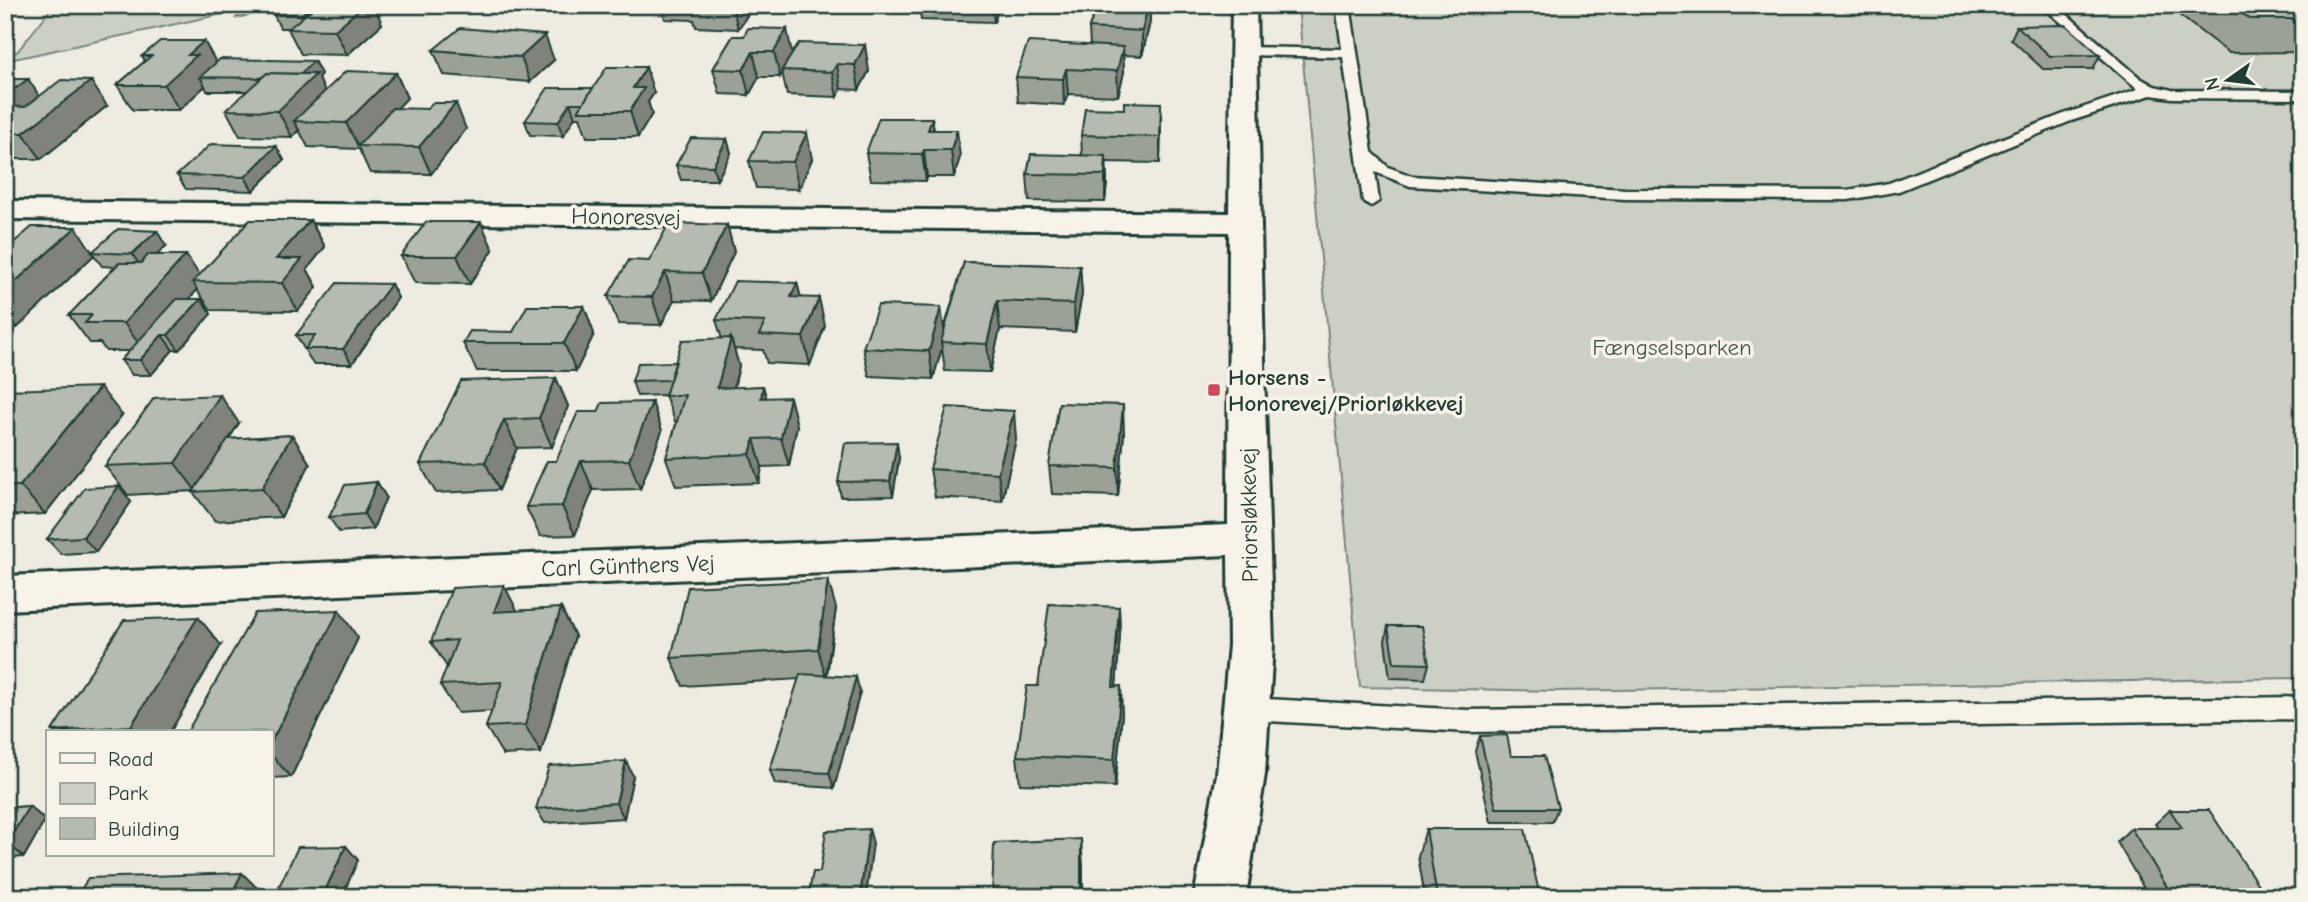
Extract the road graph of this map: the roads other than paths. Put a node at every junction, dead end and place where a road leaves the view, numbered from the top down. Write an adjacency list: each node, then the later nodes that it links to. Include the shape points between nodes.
1 (1244, 5): 4 (street, Priorsløkkevej)
2 (1343, 5): 5 (lane)
3 (2048, 5): 6 (lane)
4 (1245, 51): 5 (lane); 11 (street, Priorsløkkevej)
5 (1350, 53): 8 (lane)
6 (2150, 90): 7 (lane); 8 (lane, via 1893,187 1848,195 1625,194 1410,181 1382,170)
7 (2303, 95)
8 (1364, 153): 9 (lane)
9 (1371, 201)
10 (5, 210): 11 (street, Honoresvej)
11 (1246, 223): 12 (street, Priorsløkkevej)
12 (1250, 539): 13 (street, Carl Günthers Vej); 15 (street, Priorsløkkevej)
13 (5, 593)
14 (2303, 708): 15 (lane, via 1468,721)
15 (1247, 709): 16 (street, Priorsløkkevej)
16 (1220, 897)

